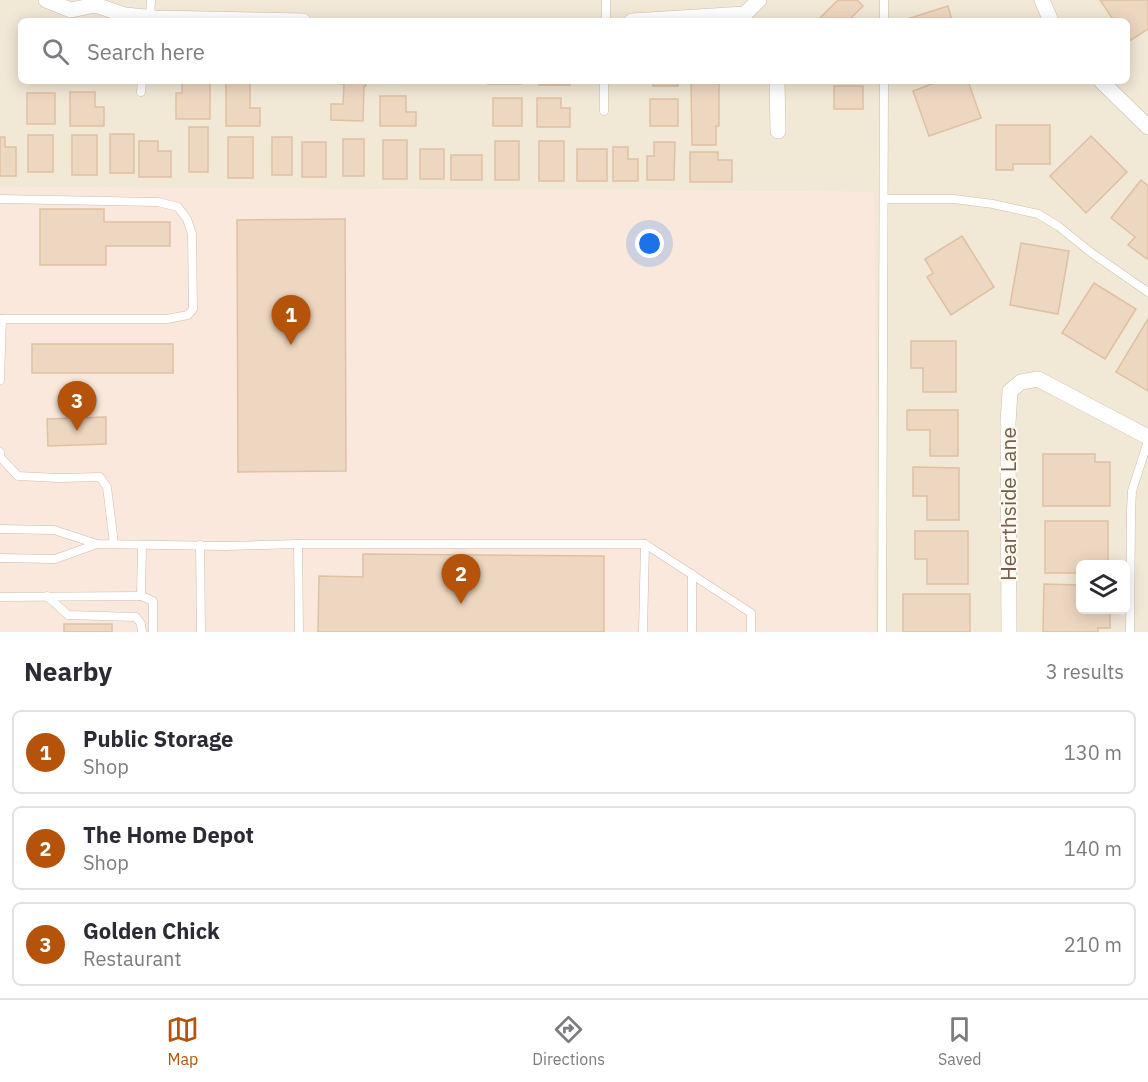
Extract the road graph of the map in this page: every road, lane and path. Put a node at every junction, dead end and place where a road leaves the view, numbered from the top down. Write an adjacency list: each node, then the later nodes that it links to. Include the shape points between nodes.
1 (46, 0): 6 (street, via 71,10)
2 (151, 0): 9 (lane)
3 (606, 0): 10 (lane)
4 (884, 0): 12 (lane)
5 (1042, 0): 13 (street)
6 (93, 3): 8 (street)
7 (756, 10): 11 (street)
8 (141, 18)
9 (146, 18)
10 (606, 18)
11 (680, 18)
12 (884, 18)
13 (1050, 18)
14 (142, 84): 19 (lane)
15 (604, 84): 20 (lane)
16 (777, 84): 22 (street)
17 (884, 84): 24 (lane)
18 (1104, 84): 21 (street)
19 (141, 92)
20 (604, 111)
21 (1148, 127)
22 (778, 131)
23 (0, 199): 26 (lane, via 158,202 178,207 192,234 193,298 193,309 188,315 167,319)
24 (884, 199): 25 (lane, via 954,199 1038,214); 49 (lane)
25 (1148, 292)
26 (1, 319): 27 (lane)
27 (0, 380)
28 (1148, 439): 50 (street, Hearthside Lane, via 1038,379 1021,382 1010,391); 51 (lane, via 1131,501)
29 (0, 452): 32 (lane, via 18,476 100,477 107,488)
30 (0, 529): 31 (lane, via 54,530)
31 (97, 544): 32 (lane); 37 (lane, via 55,559)
32 (114, 544): 35 (lane)
33 (298, 544): 34 (lane); 36 (lane); 45 (lane)
34 (645, 544): 38 (lane); 46 (lane)
35 (142, 545): 36 (lane); 40 (lane)
36 (200, 545): 44 (lane)
37 (0, 558)
38 (692, 574): 47 (lane); 48 (lane, via 751,613)
39 (47, 596): 40 (lane); 41 (lane); 42 (lane, via 68,615 136,617)
40 (141, 596): 43 (lane, via 153,602)
41 (0, 597)
42 (142, 632)
43 (153, 632)
44 (201, 632)
45 (299, 632)
46 (643, 632)
47 (692, 632)
48 (751, 632)
49 (882, 632)
50 (1009, 632)
51 (1130, 632)

